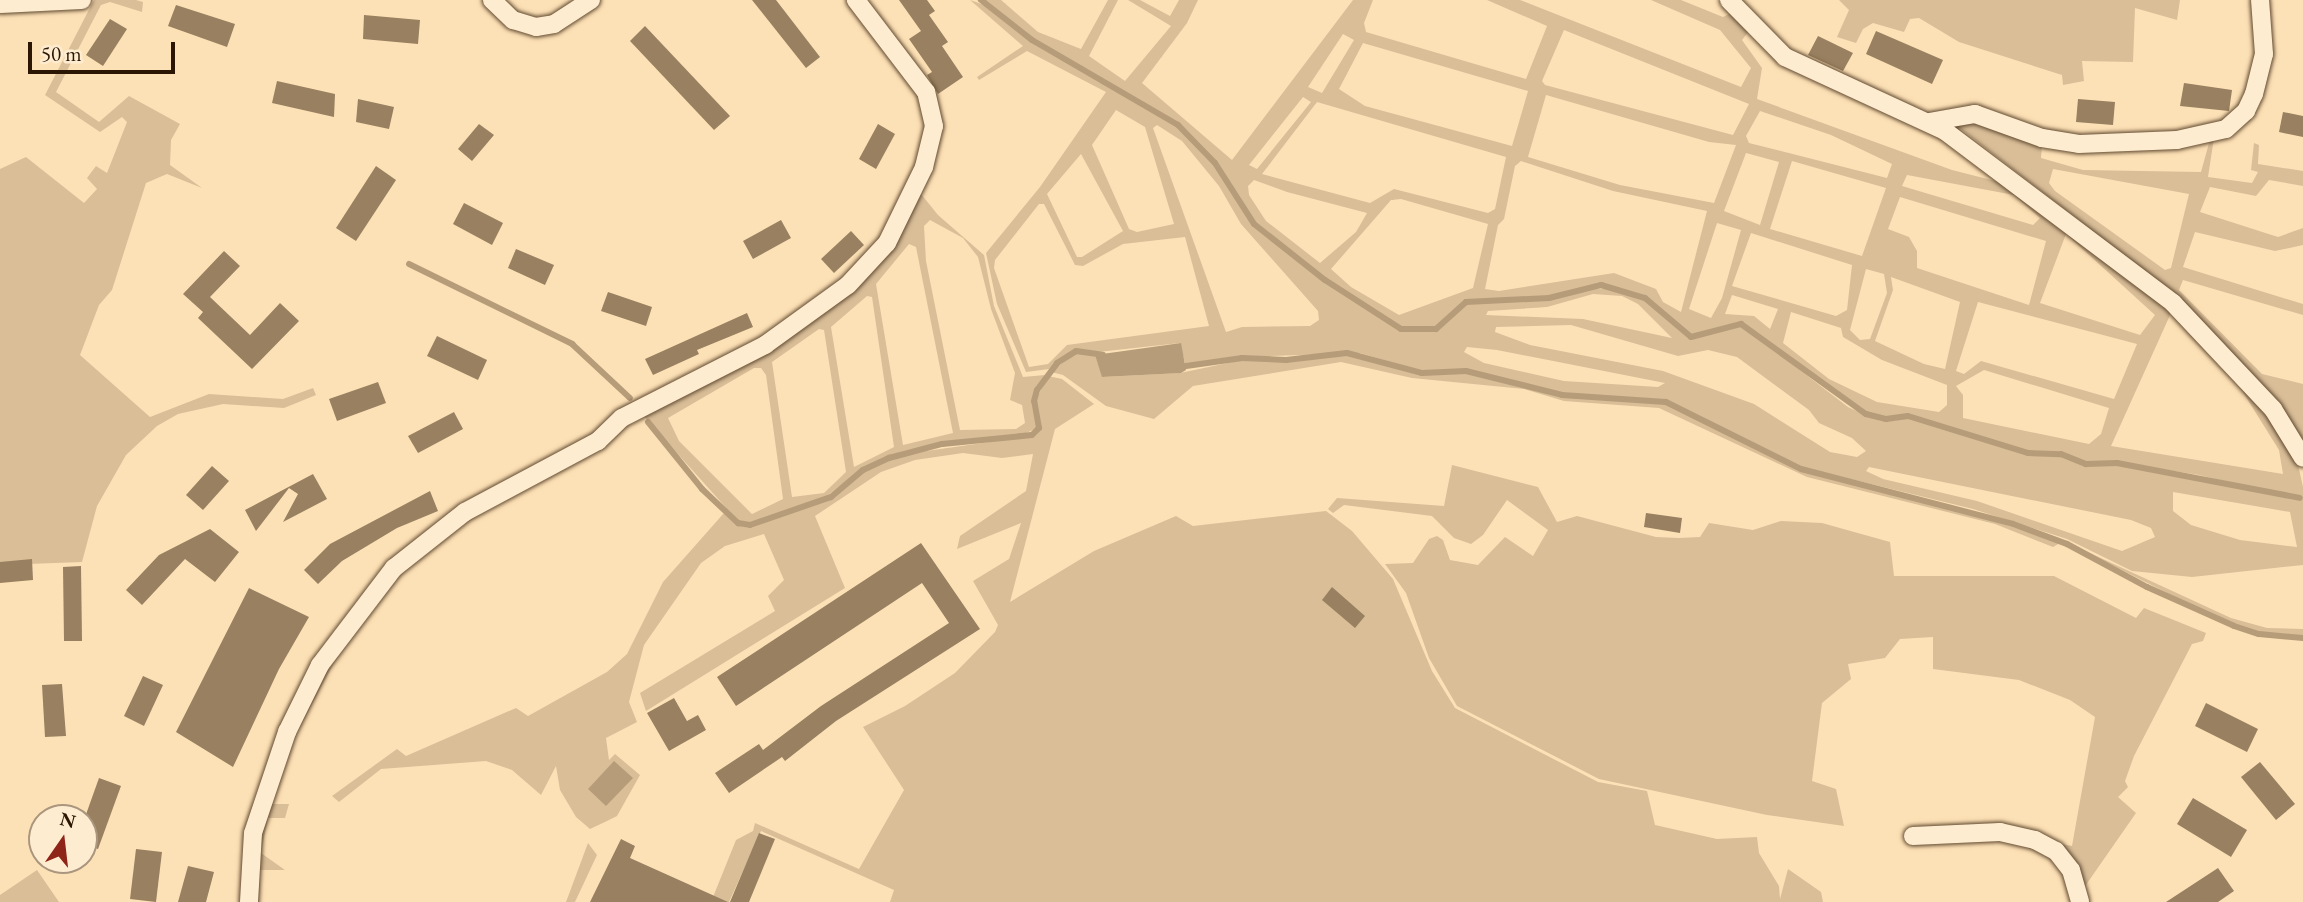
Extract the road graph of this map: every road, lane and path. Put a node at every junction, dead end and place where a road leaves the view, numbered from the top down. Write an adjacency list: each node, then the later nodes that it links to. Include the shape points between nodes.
1 (82, 0): 7 (street)
2 (492, 0): 3 (street, via 513,20 536,27 554,24)
3 (591, 0)
4 (856, 0): 11 (street, via 926,92 933,126 924,167 887,243 848,285 765,345 622,418 598,441 466,512 394,568 320,665 287,732 253,833)
5 (1728, 0): 8 (street, via 1785,57)
6 (2260, 0): 8 (street, via 2264,54 2254,94 2246,111 2226,129 2177,140 2078,144 2042,138 1975,114)
7 (0, 4)
8 (1928, 122): 9 (street, via 2021,185 2173,303 2255,387)
9 (2303, 457)
10 (1913, 836): 12 (street, via 2000,832 2035,840 2056,851 2071,870)
11 (250, 902)
12 (2080, 902)

